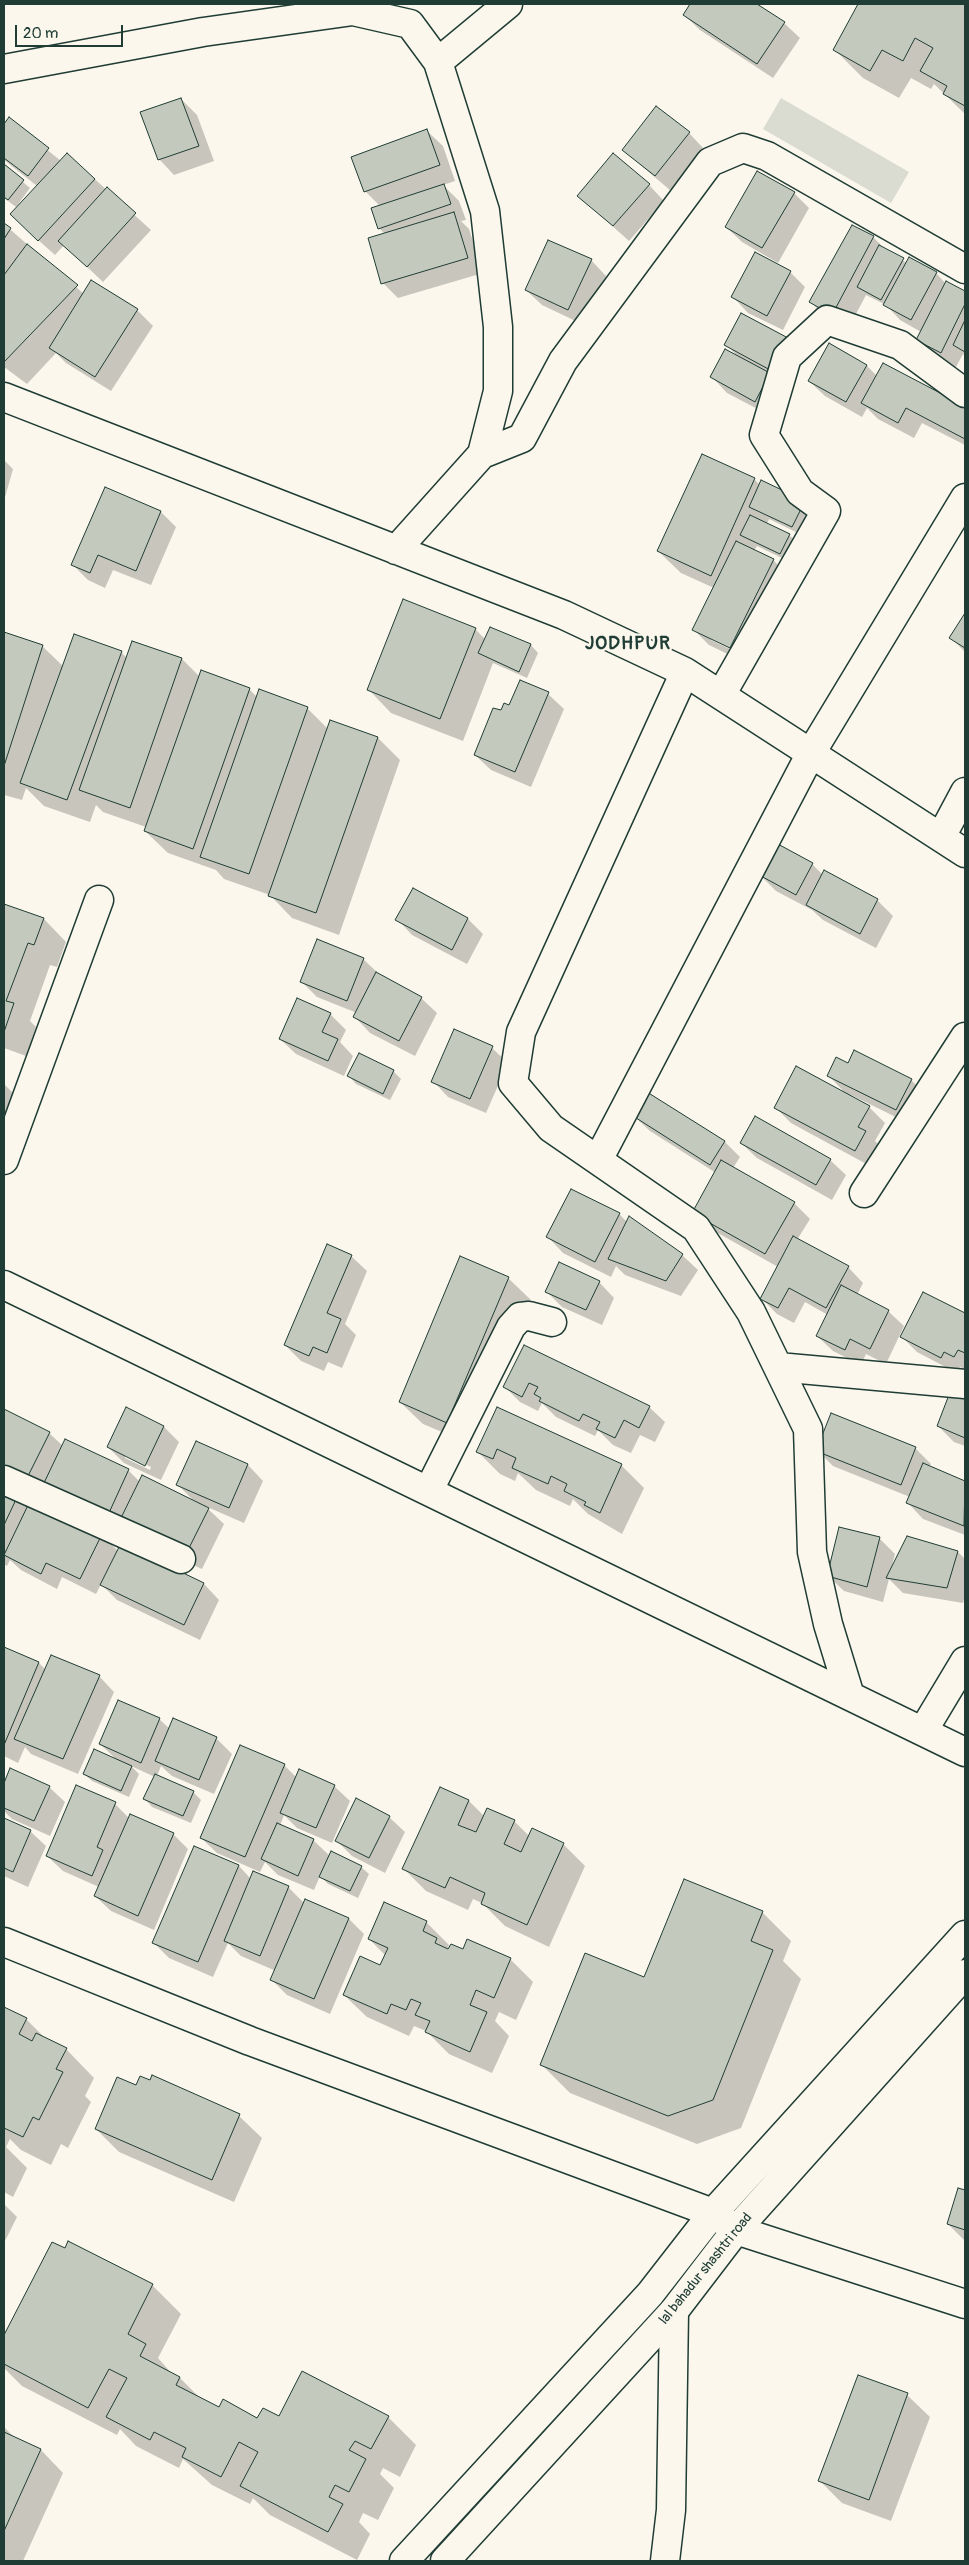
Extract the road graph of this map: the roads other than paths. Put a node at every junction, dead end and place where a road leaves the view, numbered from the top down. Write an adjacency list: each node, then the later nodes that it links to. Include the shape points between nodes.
1 (508, 4): 2 (street)
2 (438, 62): 3 (street, via 410,24 353,11 203,32); 7 (street, via 485,211 498,327 498,391)
3 (4, 69)
4 (965, 269): 7 (street, via 767,156 743,148 710,162 563,361 522,438)
5 (965, 393): 11 (street, via 900,344 827,320 787,357 764,435 800,492 826,510)
6 (4, 397): 9 (street)
7 (482, 454): 9 (street)
8 (965, 498): 12 (street)
9 (396, 550): 10 (street, via 564,615)
10 (685, 672): 11 (street); 19 (street, via 521,1032 513,1083 551,1128)
11 (721, 695): 12 (street)
12 (811, 753): 14 (street); 19 (street)
13 (965, 792): 14 (street)
14 (940, 837): 15 (street)
15 (965, 853)
16 (99, 900): 18 (street)
17 (965, 1037): 20 (street)
18 (4, 1160)
19 (598, 1160): 23 (street, via 696,1228 751,1312)
20 (864, 1193)
21 (4, 1285): 26 (street)
22 (552, 1322): 26 (street, via 520,1317 511,1327)
23 (778, 1367): 24 (street); 29 (street, via 808,1429 812,1552 828,1624)
24 (965, 1384)
25 (4, 1480): 27 (street)
26 (429, 1490): 29 (street)
27 (181, 1558)
28 (965, 1662): 30 (street)
29 (850, 1696): 30 (street)
30 (923, 1731): 31 (street)
31 (965, 1752)
32 (965, 1935): 35 (street)
33 (4, 1942): 35 (street, via 250,2042)
34 (965, 1974): 36 (street, lal bahadur shashtri road)
35 (713, 2212): 36 (street); 39 (street, via 650,2294)
36 (736, 2230): 37 (street); 38 (street, lal bahadur shashtri road)
37 (965, 2304)
38 (674, 2311): 40 (street, lal bahadur shashtri road); 41 (street, via 671,2510)
39 (404, 2561)
40 (445, 2561)
41 (665, 2561)

